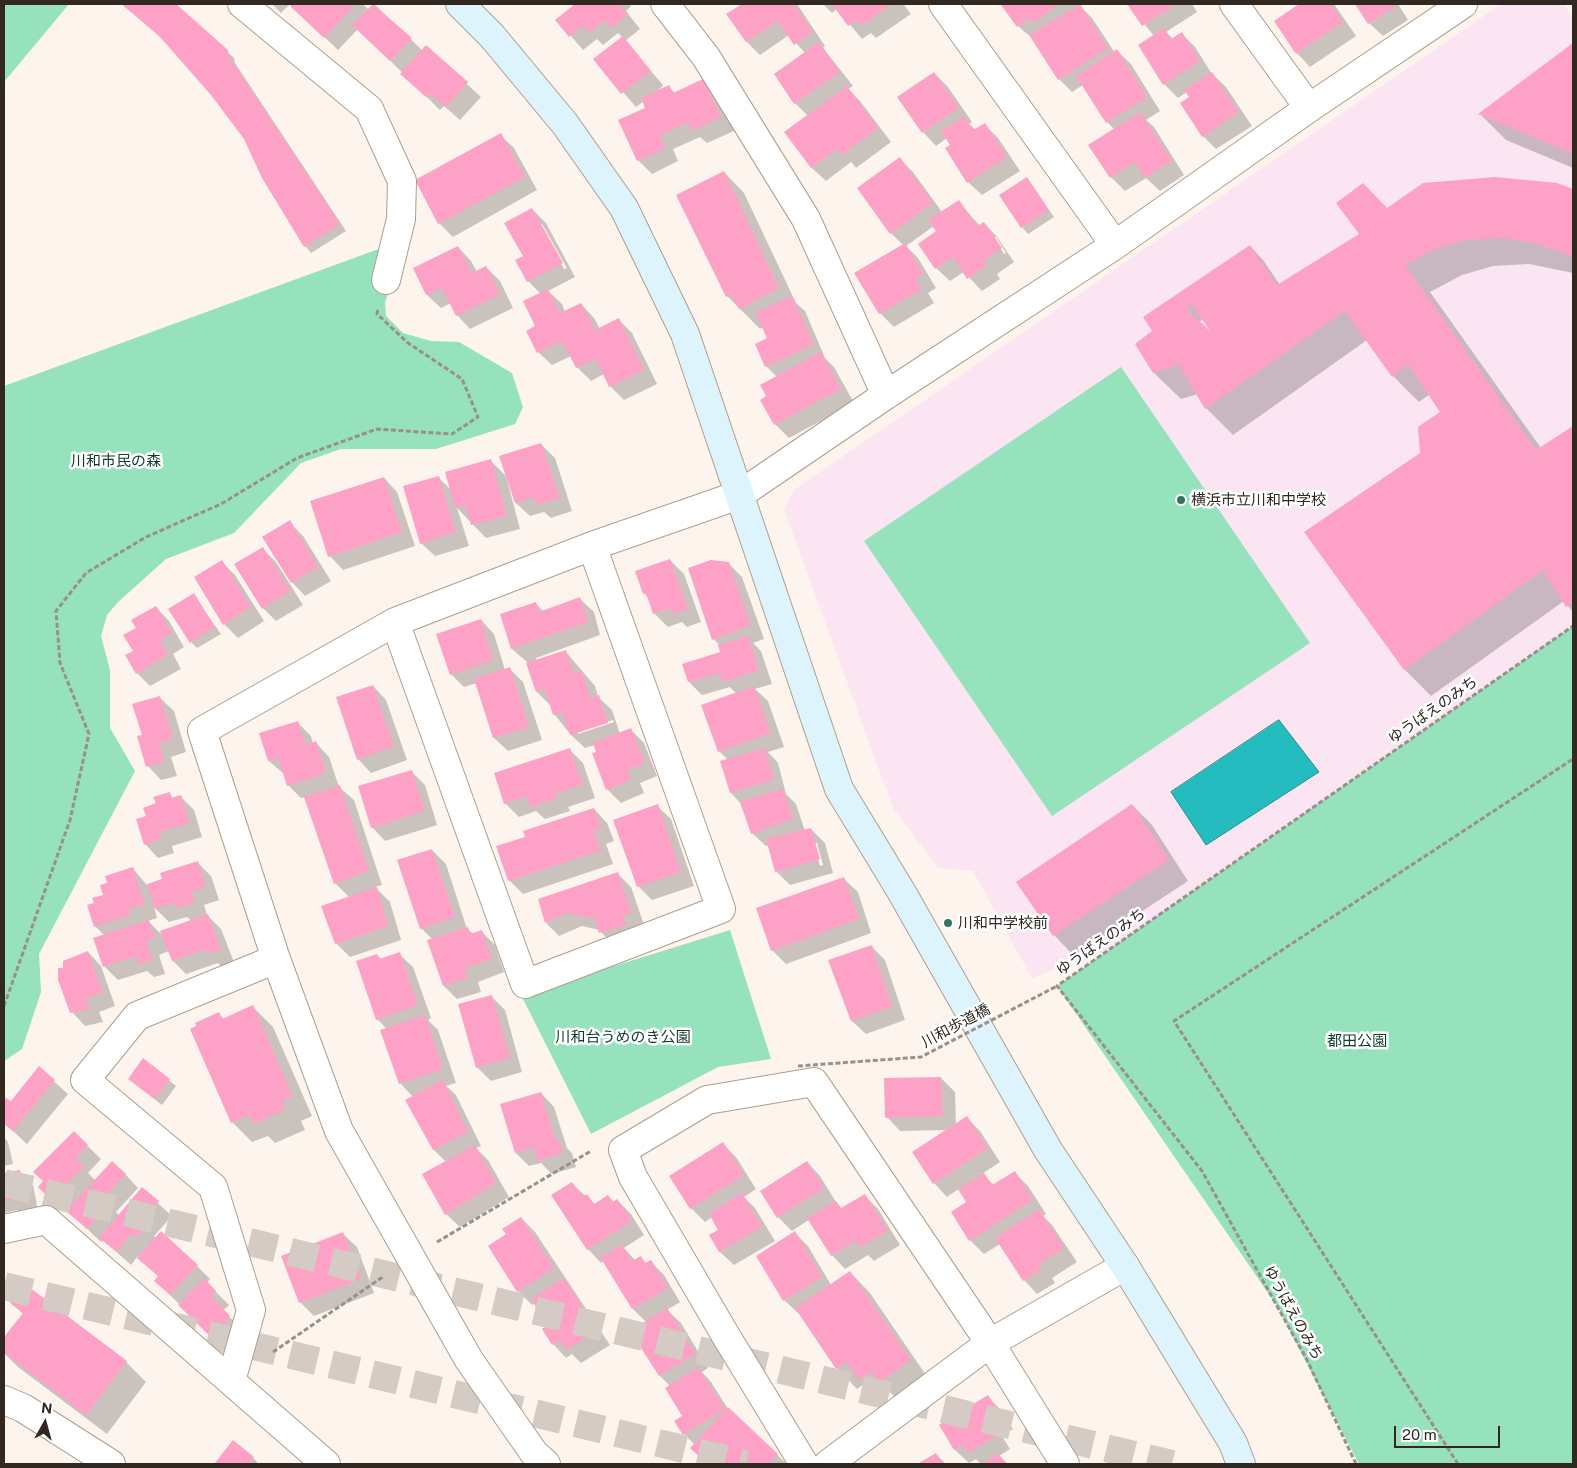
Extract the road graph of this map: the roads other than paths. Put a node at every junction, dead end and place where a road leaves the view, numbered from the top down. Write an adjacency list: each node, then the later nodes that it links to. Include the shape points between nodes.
1 (242, 4): 9 (street, via 369,109 402,181 401,219)
2 (460, 4): 11 (street, via 492,36 565,124 624,208 685,334)
3 (664, 4): 10 (street, via 706,57 806,219)
4 (943, 4): 8 (street)
5 (1234, 4): 7 (street)
6 (1463, 4): 7 (street)
7 (1309, 108): 8 (street)
8 (1114, 246): 10 (street)
9 (386, 280)
10 (886, 395): 11 (street)
11 (739, 495): 12 (street); 16 (street, via 839,789 901,891 1048,1150)
12 (592, 546): 13 (street); 13 (street, via 721,909 525,984)
13 (395, 622): 14 (street, via 202,731)
14 (276, 959): 18 (street, via 137,1016 85,1080 213,1187 250,1310); 22 (street, via 339,1131 469,1360 534,1453)
15 (4, 1229): 18 (street, via 46,1220)
16 (1125, 1266): 17 (street); 26 (street, via 1233,1443)
17 (990, 1343): 23 (street, via 814,1082 707,1100 624,1150 633,1177); 24 (street); 25 (street)
18 (231, 1381): 21 (street)
19 (4, 1400): 20 (street, via 24,1408)
20 (111, 1464)
21 (326, 1464)
22 (546, 1464)
23 (804, 1464)
24 (828, 1464)
25 (1065, 1464)
26 (1241, 1464)

